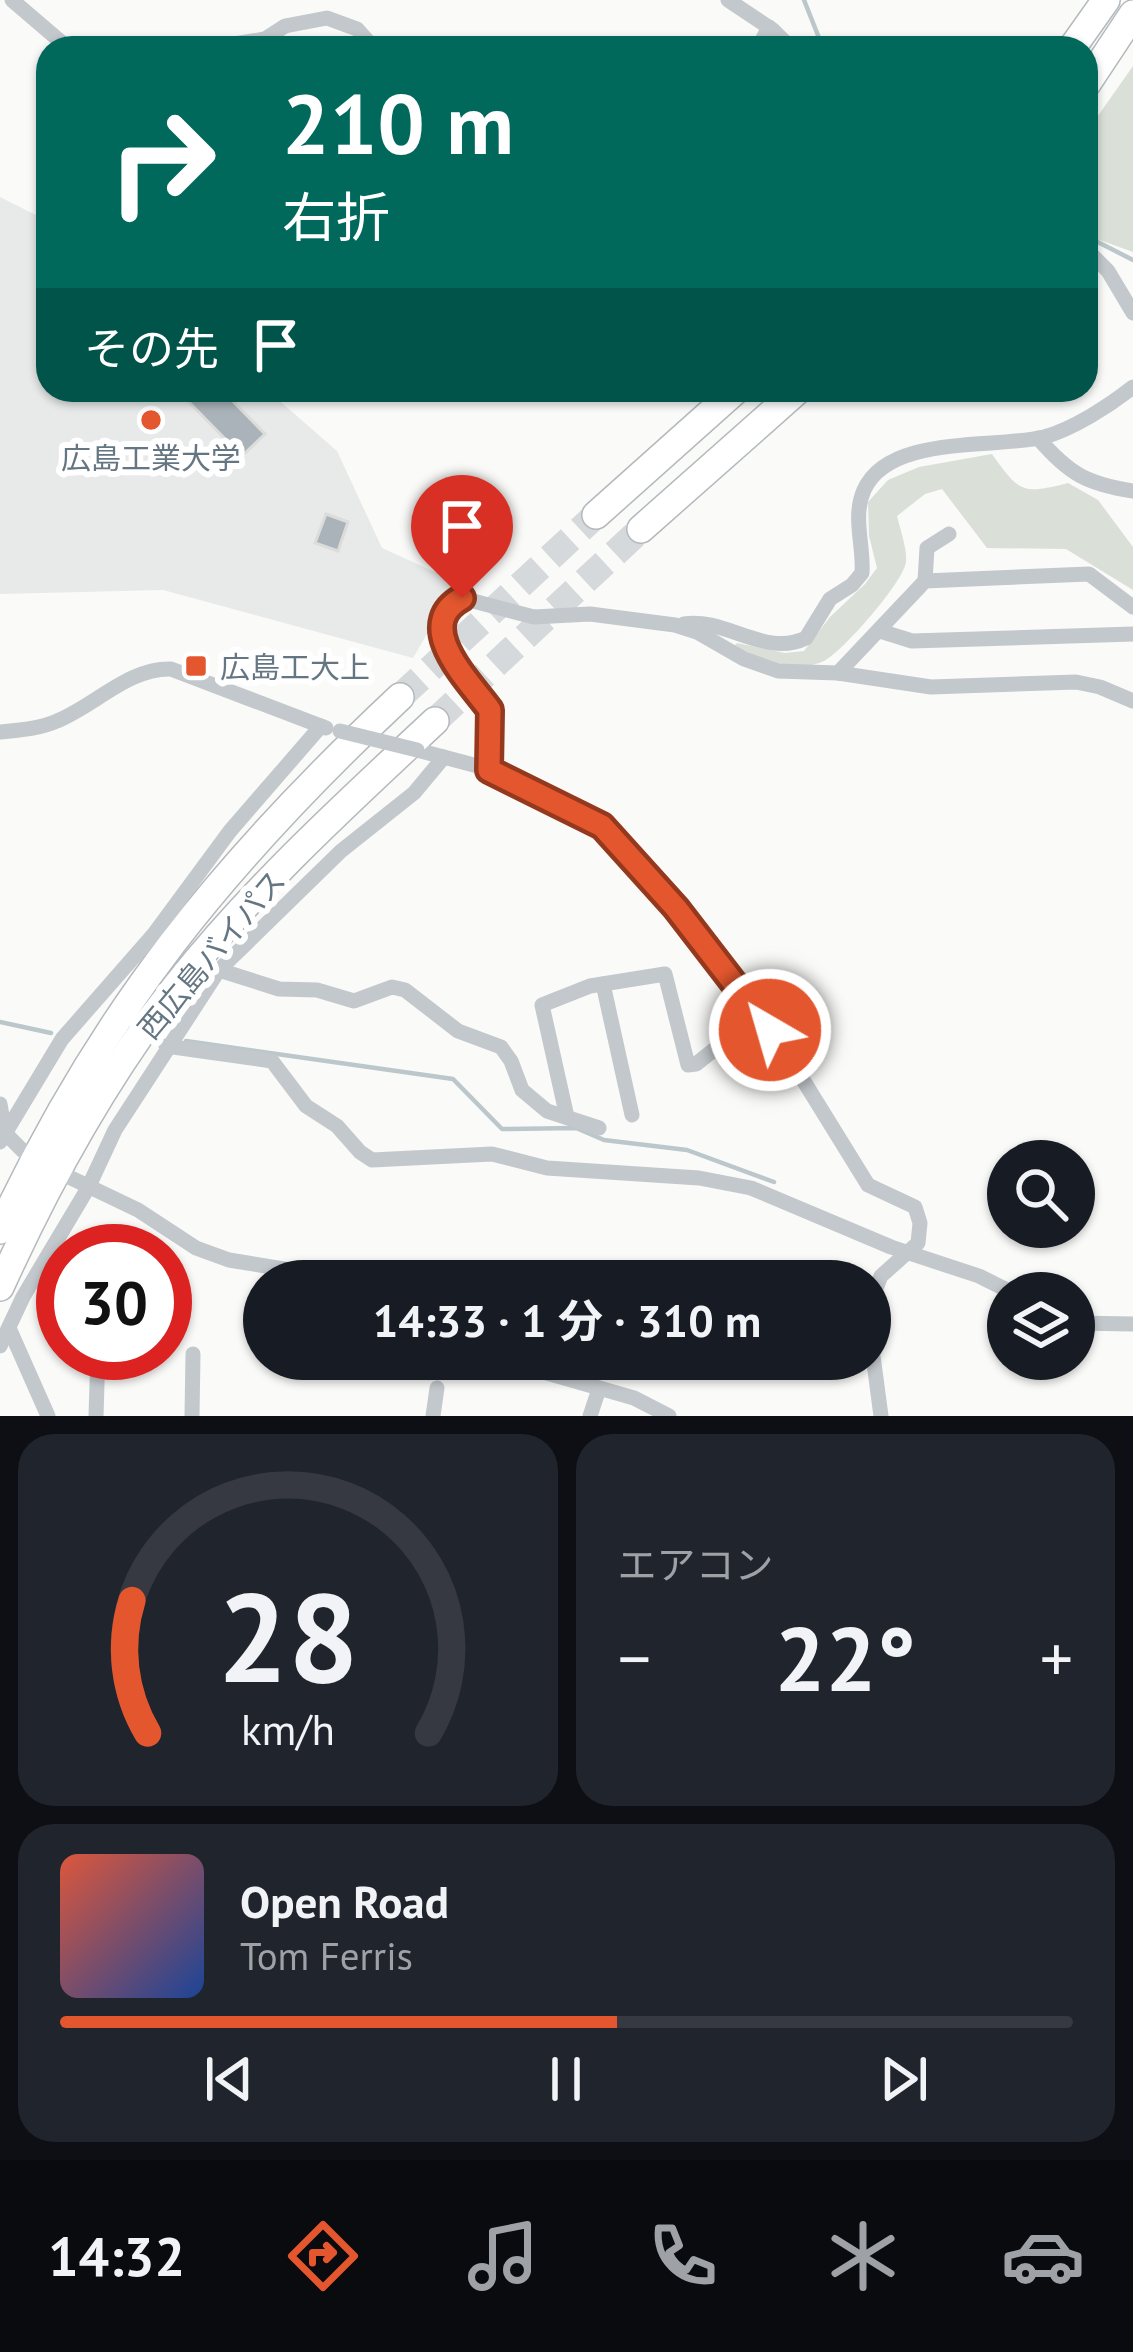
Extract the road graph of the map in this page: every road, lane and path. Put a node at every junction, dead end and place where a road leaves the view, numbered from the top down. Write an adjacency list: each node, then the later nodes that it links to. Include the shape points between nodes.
1 (11, 0): 6 (street)
2 (728, 0): 5 (street)
3 (1106, 0): 11 (highway)
4 (1133, 14): 12 (highway)
5 (769, 27): 9 (street); 10 (street)
6 (54, 36)
7 (269, 36): 8 (street, via 327,18)
8 (363, 36)
9 (764, 36)
10 (778, 36)
11 (1080, 36)
12 (1098, 67)
13 (1098, 261): 14 (street)
14 (1133, 314)
15 (1133, 387): 18 (street)
16 (723, 402): 20 (highway)
17 (784, 402): 21 (highway)
18 (1038, 438): 19 (street, via 1090,483); 25 (street, via 916,453 884,467 858,510 862,573 830,599 806,638 782,644 708,622)
19 (1133, 491)
20 (596, 515)
21 (641, 529)
22 (949, 534): 23 (street, via 927,548)
23 (925, 581): 24 (street, via 1089,574); 26 (street)
24 (1133, 607)
25 (675, 625): 28 (street, via 761,666); 35 (street, via 590,614 534,617 470,598 449,606 451,661 490,710)
26 (880, 631): 27 (street, via 912,641); 28 (street)
27 (1133, 634)
28 (838, 673): 30 (street, via 947,688 1076,682)
29 (400, 697): 48 (highway, 西広島バイパス, via 261,833 154,963 92,1055)
30 (1133, 701)
31 (435, 721): 53 (highway, 西広島バイパス, via 296,851 176,987 56,1171)
32 (321, 726): 33 (street, via 157,669 55,722); 34 (street, bridge); 44 (street, via 62,1039)
33 (0, 732)
34 (444, 757): 35 (street); 36 (street)
35 (489, 770): 38 (street, via 616,838)
36 (219, 970): 39 (street); 42 (street, via 354,1000 405,990 458,1031 501,1047 521,1090)
37 (602, 984): 38 (street, via 664,974 688,1065); 41 (street); 42 (street, via 542,1005)
38 (758, 1015): 49 (street, via 863,1180 917,1210 921,1233)
39 (166, 1046): 47 (street); 49 (street, via 272,1061 305,1106 372,1160 492,1154 547,1168 699,1178 751,1188)
40 (0, 1104): 44 (street)
41 (632, 1115)
42 (567, 1118): 43 (street)
43 (599, 1128)
44 (2, 1138): 45 (street)
45 (22, 1151)
46 (69, 1177): 47 (street)
47 (88, 1188): 50 (street, via 196,1249); 56 (street)
48 (0, 1230)
49 (908, 1254): 51 (street); 52 (street)
50 (243, 1262)
51 (891, 1267)
52 (987, 1280)
53 (0, 1287)
54 (1095, 1323): 55 (street)
55 (1133, 1324)
56 (9, 1328): 57 (street); 64 (street)
57 (0, 1346)
58 (193, 1354): 66 (street)
59 (97, 1380): 65 (street)
60 (569, 1380): 63 (street)
61 (876, 1380): 70 (street)
62 (437, 1388): 67 (street)
63 (599, 1389): 68 (street); 69 (street)
64 (48, 1416)
65 (96, 1416)
66 (192, 1416)
67 (433, 1416)
68 (590, 1416)
69 (669, 1416)
70 (881, 1416)

